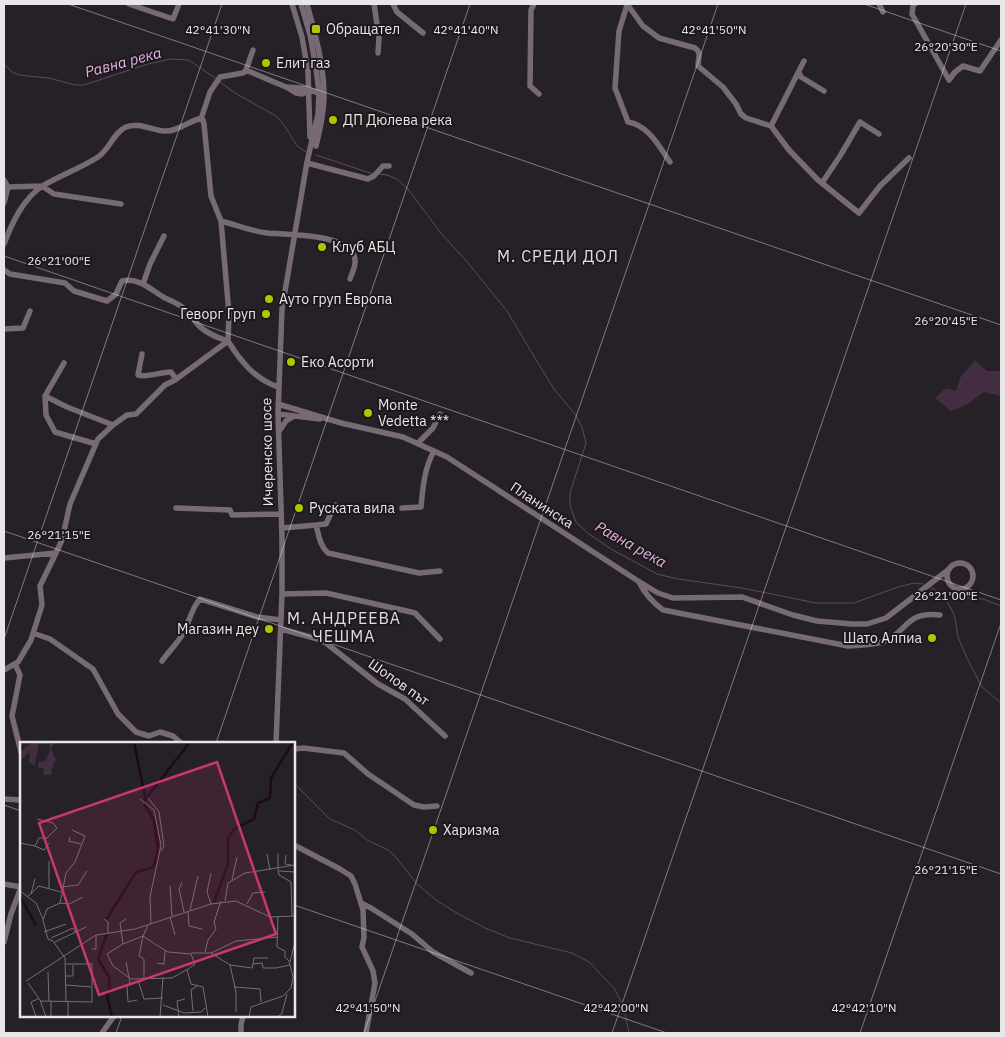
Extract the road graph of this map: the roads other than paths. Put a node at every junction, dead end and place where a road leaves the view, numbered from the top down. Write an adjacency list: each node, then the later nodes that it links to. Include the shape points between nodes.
1 (129, 4): 2 (street, via 174,18)
2 (179, 4)
3 (292, 4): 20 (street, via 302,37)
4 (300, 4): 22 (street, via 310,35)
5 (307, 4): 27 (street, via 316,37 324,96 323,117)
6 (374, 4): 16 (street)
7 (393, 4): 13 (street, via 397,12)
8 (534, 4): 23 (street, via 530,86)
9 (627, 4): 25 (street, via 643,26 659,38 699,51 698,66 723,87 741,114); 29 (street, via 620,30 615,88 628,122 637,123 654,138)
10 (879, 4): 12 (street)
11 (915, 4): 14 (street, via 912,14 949,80 963,66 980,70)
12 (883, 12)
13 (423, 33)
14 (1001, 40)
15 (252, 50): 18 (street)
16 (378, 54)
17 (804, 61): 19 (street)
18 (246, 70): 20 (street, via 286,87); 24 (street, via 218,80 205,103)
19 (799, 73): 21 (street); 25 (street)
20 (309, 91): 22 (street); 27 (street)
21 (824, 91)
22 (319, 93): 27 (street)
23 (539, 94)
24 (201, 119): 34 (street, via 164,131 126,127 97,157); 38 (street, via 211,196)
25 (772, 126): 33 (street, via 789,150)
26 (879, 134): 33 (street, via 860,122)
27 (313, 145): 30 (street, Ичеренско шосе)
28 (909, 158): 33 (street, via 880,186 859,213)
29 (670, 162)
30 (307, 163): 31 (street, via 368,179 383,166); 40 (street, Ичеренско шосе)
31 (389, 166)
32 (4, 180): 35 (street)
33 (822, 183)
34 (42, 186): 35 (street); 37 (street, via 54,194); 39 (street, via 27,200)
35 (8, 187): 36 (street)
36 (4, 203)
37 (121, 204)
38 (221, 221): 40 (street, via 267,233); 48 (street, via 229,314)
39 (6, 232): 42 (street)
40 (294, 235): 44 (street, via 329,240 347,248 356,261); 52 (street, Ичеренско шосе, via 282,309)
41 (164, 236): 45 (street)
42 (4, 244)
43 (4, 270): 45 (street, via 10,274 66,283 74,291 107,302 116,294 122,281 130,279)
44 (350, 279)
45 (143, 284): 48 (street, via 187,310 205,331)
46 (30, 312): 47 (street, via 23,328)
47 (4, 329)
48 (228, 340): 51 (street); 52 (street, via 243,364 267,383)
49 (142, 354): 51 (street, via 138,375 171,372)
50 (64, 363): 53 (street)
51 (176, 379): 59 (street, via 165,385 136,414 127,415)
52 (278, 387): 54 (street, Ичеренско шосе)
53 (45, 396): 59 (street); 62 (street, via 46,415 55,432)
54 (278, 404): 55 (street, Ичеренско шосе); 58 (street)
55 (278, 414): 57 (street); 60 (street, Ичеренско шосе)
56 (440, 414): 61 (street, via 433,428)
57 (294, 416): 58 (street); 60 (street, via 286,421)
58 (331, 420): 61 (street, Планинска)
59 (113, 425): 62 (street)
60 (278, 435): 67 (street, Ичеренско шосе)
61 (418, 443): 63 (street, Планинска)
62 (96, 444): 70 (street, via 70,504)
63 (434, 451): 66 (street, via 423,479 420,507); 74 (street, Планинска)
64 (335, 505): 68 (street, via 326,524)
65 (176, 508): 67 (street, via 230,510 232,515)
66 (402, 508)
67 (281, 514): 69 (street, Ичеренско шосе)
68 (316, 525): 69 (street); 73 (street, via 320,542 328,553 419,573)
69 (282, 528): 77 (street, Ичеренско шосе)
70 (56, 553): 71 (street); 81 (street, via 40,586 42,605)
71 (4, 558)
72 (948, 570): 75 (street, Планинска); 76 (street); 76 (street, via 956,564 964,564 972,577 963,589)
73 (440, 571)
74 (638, 581): 75 (street, Планинска, via 673,598 742,597 793,615 852,624 867,624 886,618); 78 (street, via 643,591 663,610 848,646 883,642 918,616)
75 (933, 582): 76 (street)
76 (949, 584)
77 (282, 594): 79 (street, Ичеренско шосе); 82 (street, via 326,593 415,613)
78 (940, 615)
79 (281, 620): 80 (street, Ичеренско шосе); 83 (street, via 200,599 193,607 178,642)
80 (281, 629): 86 (street, Шопов път, via 326,643 378,684 405,699); 88 (street, Ичеренско шосе)
81 (33, 634): 84 (street, via 25,653); 87 (street, via 50,639 93,669 118,714 136,732 149,736 160,732)
82 (440, 639)
83 (162, 661)
84 (15, 664): 85 (street); 89 (street, via 20,675 12,716)
85 (4, 670)
86 (445, 736)
87 (180, 742)
88 (276, 742)
89 (20, 743)
90 (295, 749): 93 (street, via 344,753 368,774 414,805)
91 (4, 799): 92 (street)
92 (20, 800)
93 (437, 806)
94 (295, 846): 98 (street, via 351,876)
95 (4, 884): 96 (street)
96 (20, 887)
97 (20, 890): 99 (street)
98 (361, 903): 100 (street); 105 (street, via 362,947 375,983)
99 (4, 942)
100 (470, 973)
101 (113, 1017): 103 (street)
102 (243, 1017): 104 (street)
103 (102, 1033)
104 (241, 1033)
105 (366, 1033)

